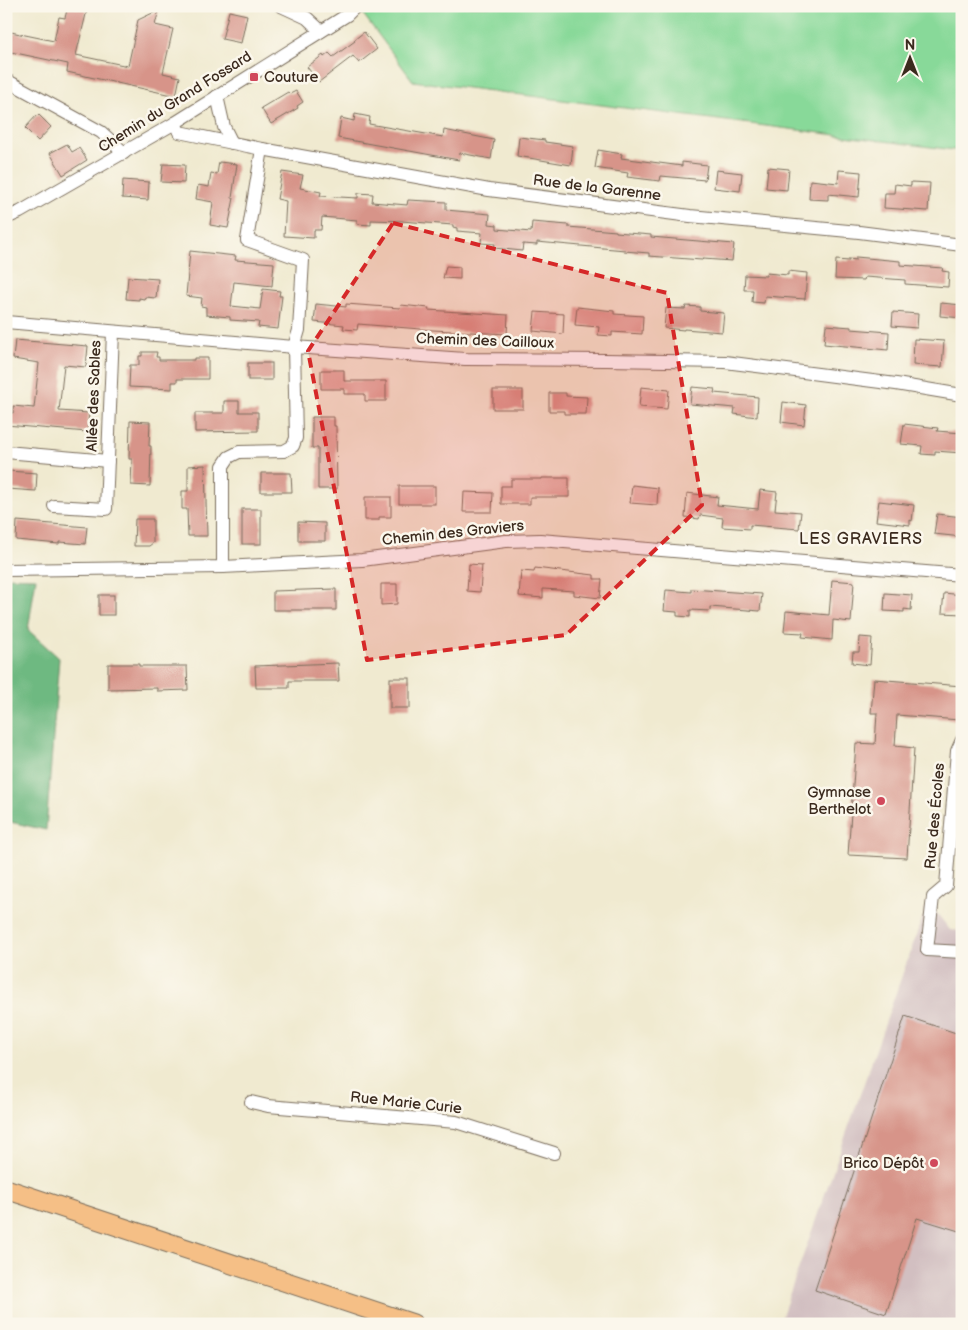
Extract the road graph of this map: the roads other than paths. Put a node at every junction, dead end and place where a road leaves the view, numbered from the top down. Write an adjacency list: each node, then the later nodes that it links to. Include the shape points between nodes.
1 (281, 6): 3 (street, via 307,18)
2 (356, 6): 3 (street, Chemin du Grand Fossard)
3 (321, 31): 5 (street, Chemin du Grand Fossard)
4 (6, 80): 9 (street, via 101,132)
5 (217, 96): 6 (street, Chemin du Grand Fossard); 7 (street, via 224,127)
6 (175, 124): 7 (street, Rue de la Garenne, via 179,132); 9 (street, Chemin du Grand Fossard)
7 (232, 143): 8 (street, Rue de la Garenne)
8 (262, 149): 11 (street, Rue de la Garenne, via 489,190 690,216); 14 (street, via 247,240 303,260 299,330)
9 (124, 153): 10 (street, Chemin du Grand Fossard)
10 (6, 218)
11 (962, 245)
12 (6, 322): 13 (street, Chemin des Cailloux)
13 (113, 332): 14 (street, Chemin des Cailloux); 17 (street, Allée des Sables)
14 (294, 347): 15 (street, Chemin des Cailloux, via 465,359 725,362); 19 (street, via 296,438 293,446 284,451 239,452 228,457 224,466)
15 (962, 395)
16 (6, 452): 17 (street, Allée des Sables)
17 (108, 461): 18 (street, Allée des Sables, via 106,509)
18 (54, 506)
19 (223, 567): 20 (street, Chemin des Graviers); 21 (street, Chemin des Graviers, via 362,560 506,541 540,540)
20 (6, 570)
21 (962, 575)
22 (962, 740): 23 (street, Rue des Écoles, via 957,751 946,886 933,897 927,950)
23 (962, 952)
24 (251, 1102): 25 (street, Rue Marie Curie, via 456,1122)
25 (554, 1153)
26 (6, 1189): 27 (main road)
27 (413, 1324)

